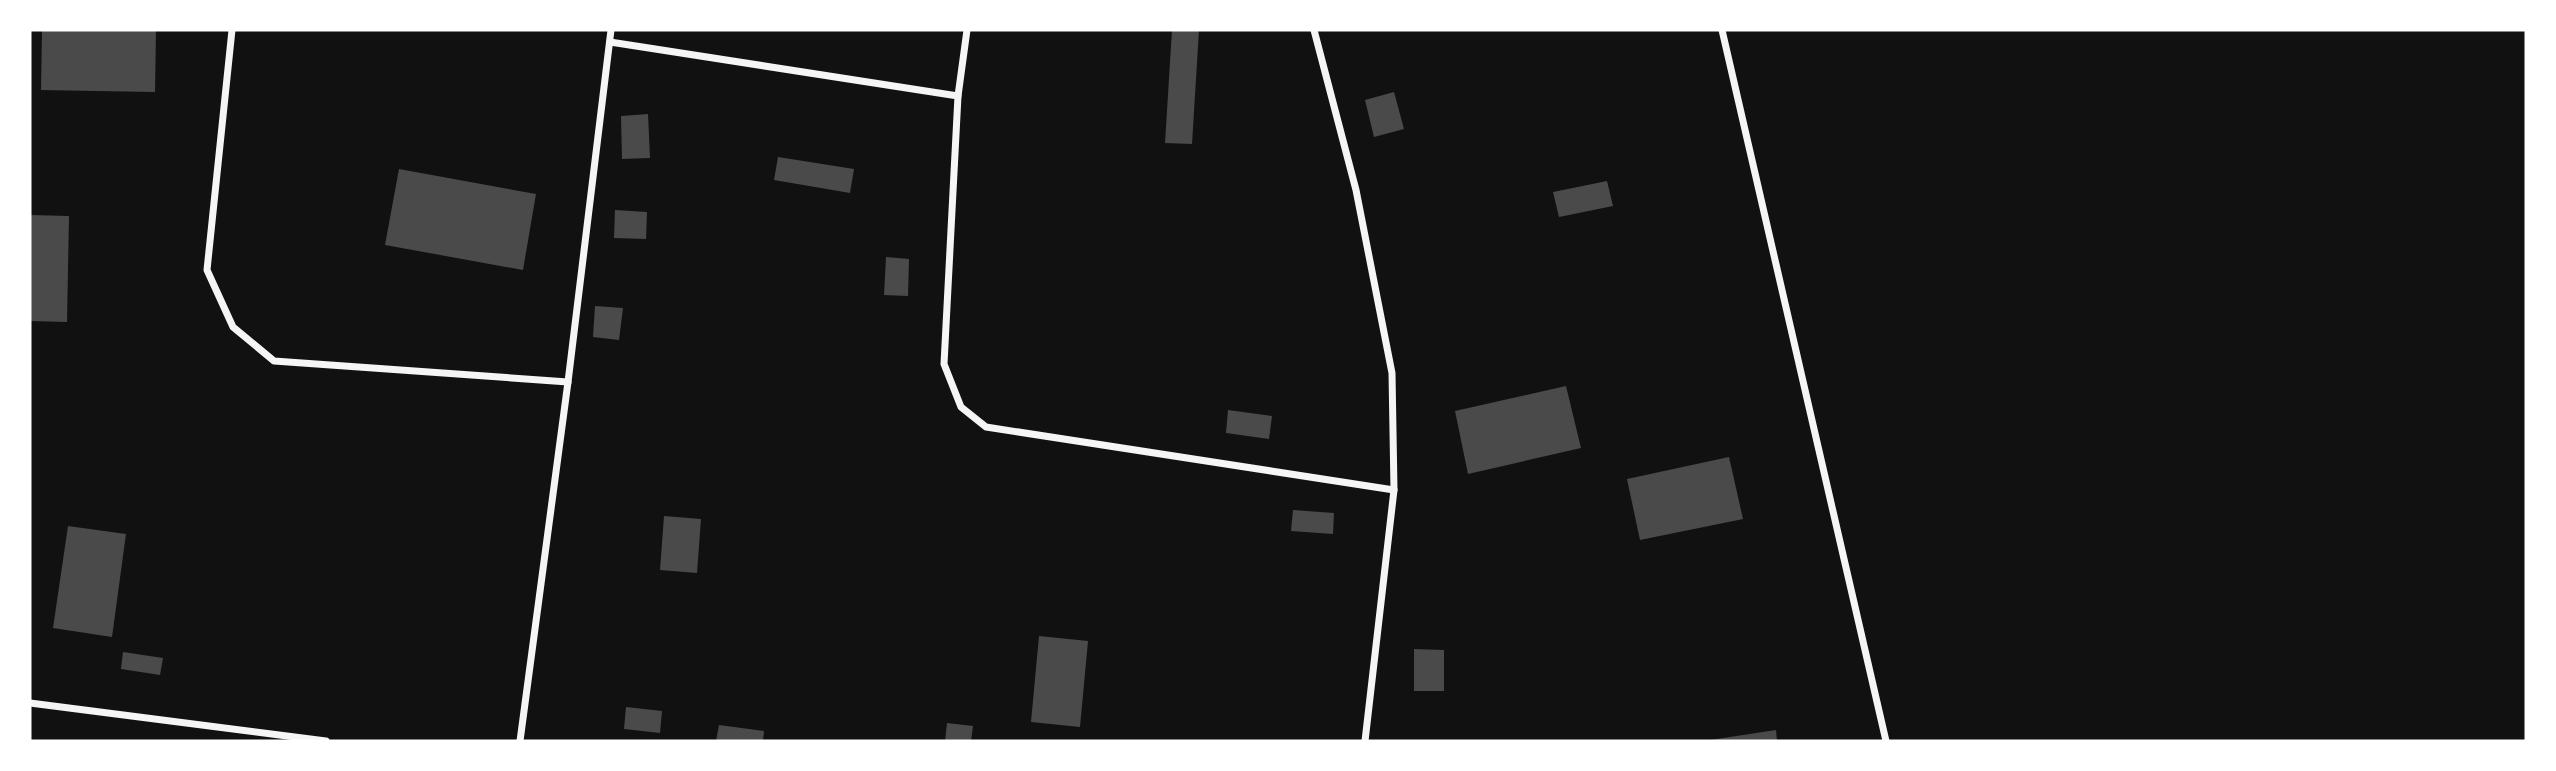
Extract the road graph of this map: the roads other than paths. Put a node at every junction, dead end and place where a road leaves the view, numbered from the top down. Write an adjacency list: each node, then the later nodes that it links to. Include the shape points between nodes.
1 (232, 30): 8 (street, via 207,270 233,327 274,361)
2 (611, 30): 6 (street)
3 (967, 30): 7 (street)
4 (1314, 30): 9 (street, via 1356,190 1392,373)
5 (1721, 30): 14 (street)
6 (610, 42): 7 (street); 8 (street)
7 (958, 96): 9 (street, via 944,364 961,407 986,427)
8 (568, 382): 12 (street)
9 (1394, 490): 13 (street)
10 (30, 703): 11 (street)
11 (326, 741)
12 (520, 741)
13 (1365, 741)
14 (1886, 741)

